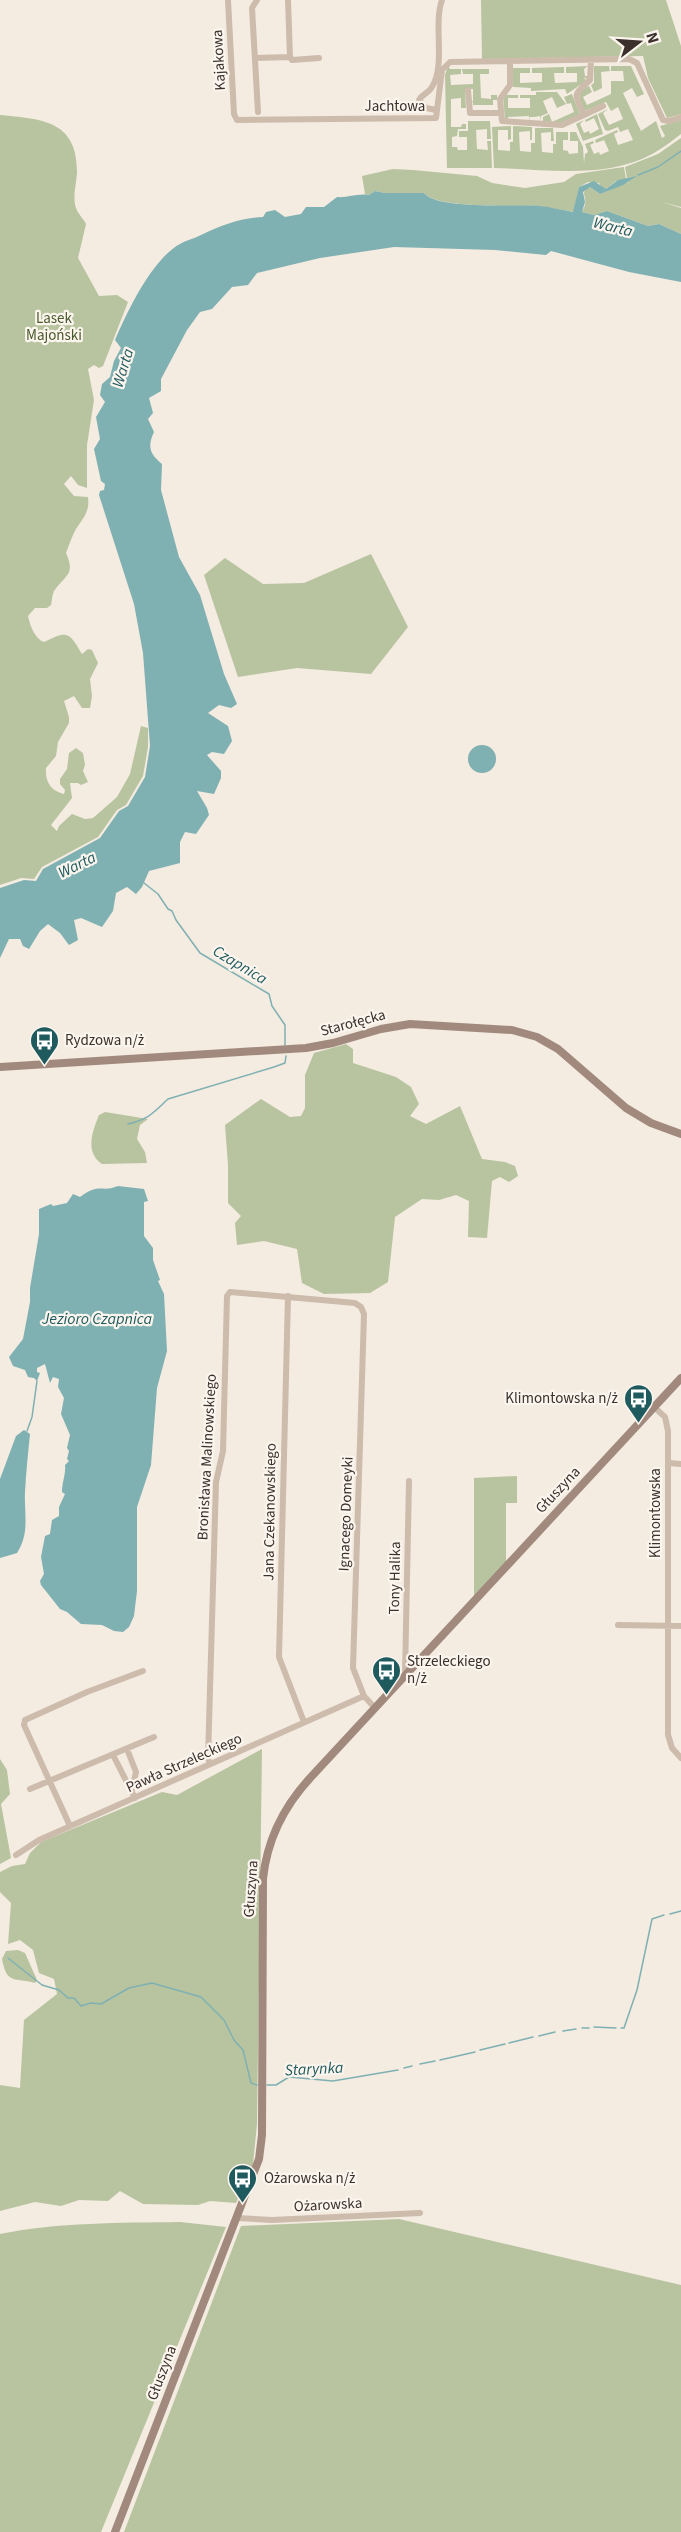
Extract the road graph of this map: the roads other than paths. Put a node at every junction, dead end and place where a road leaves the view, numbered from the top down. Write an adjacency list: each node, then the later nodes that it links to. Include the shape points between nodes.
1 (228, 0): 17 (street, Kajakowa)
2 (257, 0): 6 (street, via 252,8)
3 (288, 0): 5 (street)
4 (442, 0): 12 (street, via 434,81 418,100 426,108)
5 (290, 57): 6 (street); 7 (street, via 302,61)
6 (255, 58): 13 (street)
7 (319, 58)
8 (591, 60): 9 (street, Jachtowa); 15 (street, via 591,80 577,93); 16 (street, Jachtowa, via 633,60 663,120)
9 (510, 61): 12 (street, Jachtowa, via 447,64); 14 (street, via 510,85 500,97)
10 (468, 90): 14 (street, via 470,113)
11 (603, 106): 15 (street)
12 (436, 110): 17 (street, Jachtowa, via 436,118)
13 (258, 112)
14 (500, 113): 15 (street, via 502,122 545,125 564,124)
15 (584, 115)
16 (681, 117)
17 (236, 119)
18 (0, 1067): 19 (street, Starołęcka, via 306,1048 410,1024 501,1028 528,1034 558,1048 626,1108 651,1124)
19 (681, 1134)
20 (288, 1296): 21 (street, Bronisława Malinowskiego, via 355,1303); 34 (street, Jana Czekanowskiego, via 279,1658); 39 (street, Bronisława Malinowskiego, via 237,1291 227,1296 223,1451 216,1482)
21 (364, 1314): 32 (street, Ignacego Domeyki, via 352,1668)
22 (681, 1378): 23 (street, Głuszyna)
23 (654, 1407): 24 (street, Klimontowska, via 667,1421); 31 (street, Głuszyna)
24 (668, 1463): 25 (street); 28 (street, Klimontowska)
25 (681, 1464)
26 (408, 1482): 31 (street, Tony Halika)
27 (618, 1625): 28 (street)
28 (666, 1625): 29 (street); 38 (street, Klimontowska, via 669,1741)
29 (681, 1626)
30 (144, 1671): 40 (street, via 25,1720)
31 (405, 1675): 33 (street, Głuszyna)
32 (364, 1696): 33 (street, Ignacego Domeyki); 34 (street, Pawła Strzeleckiego)
33 (375, 1708): 47 (street, Głuszyna, via 299,1789 268,1846 262,1900 261,2148)
34 (304, 1722): 39 (street, Pawła Strzeleckiego)
35 (154, 1737): 36 (street)
36 (127, 1749): 37 (street); 42 (street, via 136,1772)
37 (113, 1755): 40 (street); 42 (street)
38 (681, 1758)
39 (210, 1764): 43 (street, Pawła Strzeleckiego)
40 (50, 1781): 41 (street); 44 (street)
41 (30, 1789)
42 (132, 1791): 43 (street)
43 (135, 1798): 44 (street, Pawła Strzeleckiego)
44 (70, 1826): 45 (street, Pawła Strzeleckiego)
45 (16, 1855)
46 (420, 2213): 47 (street, Ożarowska)
47 (237, 2218): 48 (street, Głuszyna)
48 (114, 2532)

